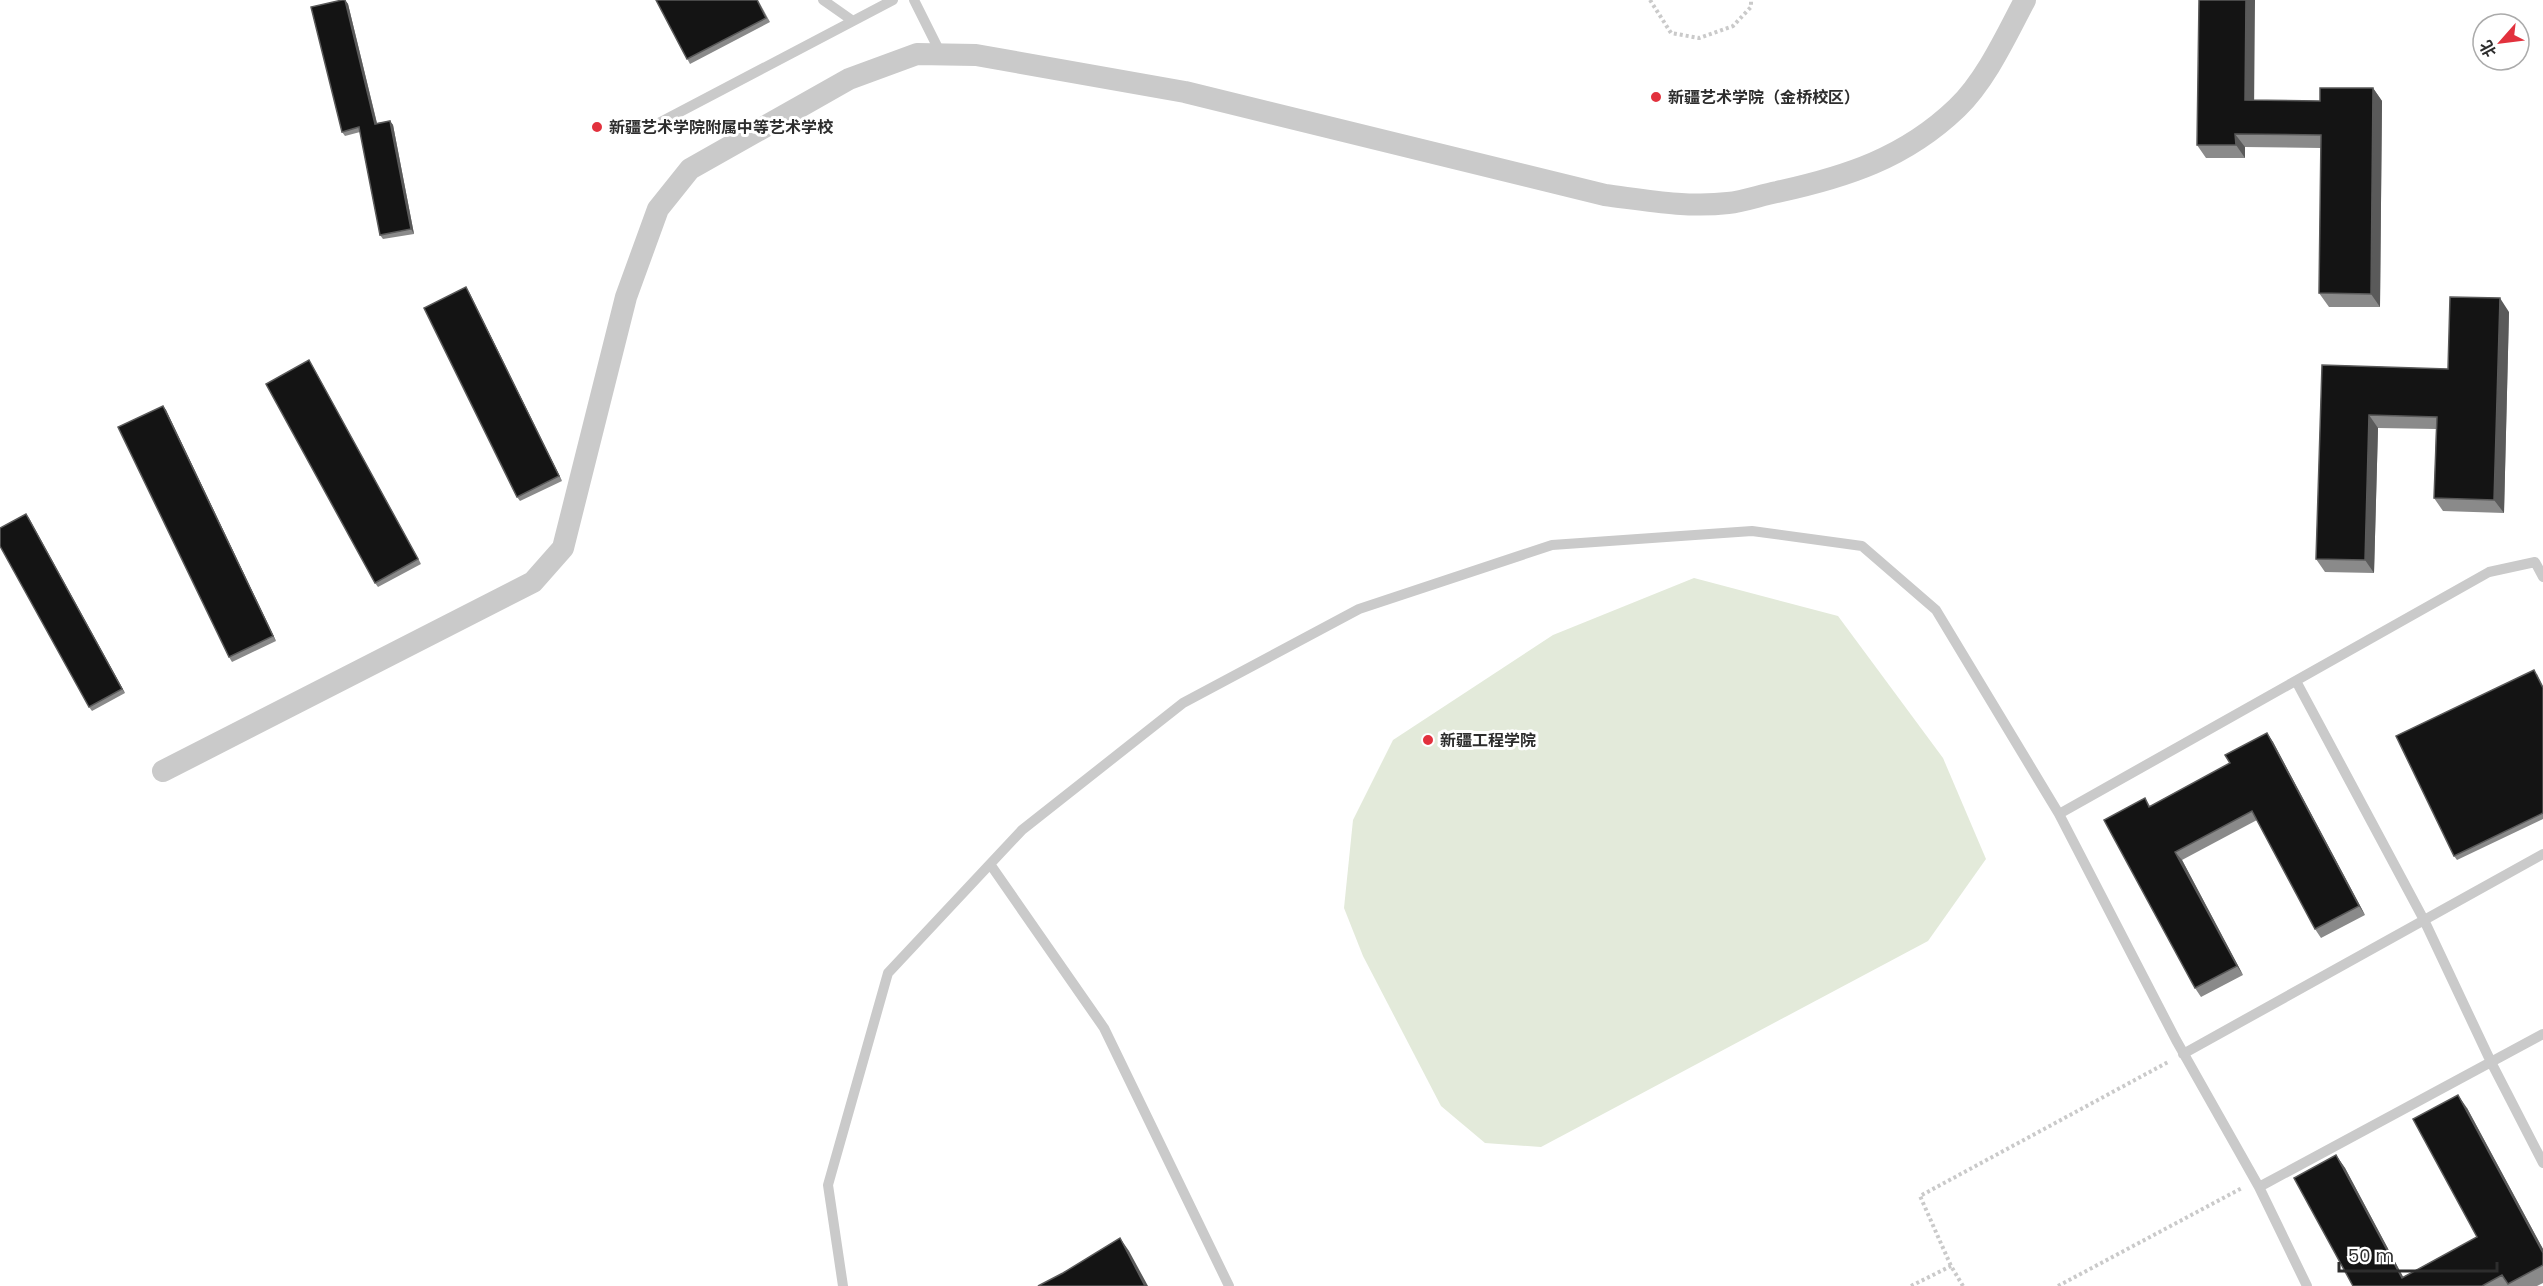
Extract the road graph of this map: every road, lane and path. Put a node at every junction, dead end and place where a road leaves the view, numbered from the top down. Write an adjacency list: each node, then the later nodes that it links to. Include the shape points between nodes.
1 (823, 0): 7 (lane)
2 (892, 0): 7 (lane)
3 (914, 0): 8 (lane)
4 (1650, 0): 5 (path, via 1671,33 1699,38 1733,26 1751,7)
5 (1750, 0)
6 (2025, 0): 8 (street, via 1992,62 1958,107 1911,145 1875,164 1834,177 1728,203 1669,203 1605,195 1185,92 976,55)
7 (853, 21): 9 (lane)
8 (941, 55): 12 (street, via 916,54 849,79 690,169 658,209 627,297 562,548 534,582)
9 (655, 125)
10 (2543, 577): 11 (lane, via 2535,562 2489,572)
11 (2296, 681): 13 (lane); 16 (lane)
12 (163, 771)
13 (2059, 814): 15 (lane, via 1936,610 1862,546 1752,531 1552,545 1359,609 1183,703 1022,830); 21 (lane, via 2176,1040)
14 (2543, 854): 16 (lane)
15 (990, 864): 23 (lane, via 888,973 828,1185); 24 (lane, via 1104,1028)
16 (2424, 920): 18 (lane); 19 (lane)
17 (2543, 1034): 19 (lane)
18 (2183, 1054): 22 (path, via 1920,1196)
19 (2491, 1062): 20 (lane); 21 (lane)
20 (2543, 1163)
21 (2258, 1184): 27 (path); 28 (lane)
22 (1951, 1266): 25 (path); 26 (path)
23 (843, 1286)
24 (1229, 1286)
25 (1911, 1286)
26 (1963, 1286)
27 (2058, 1286)
28 (2307, 1286)

